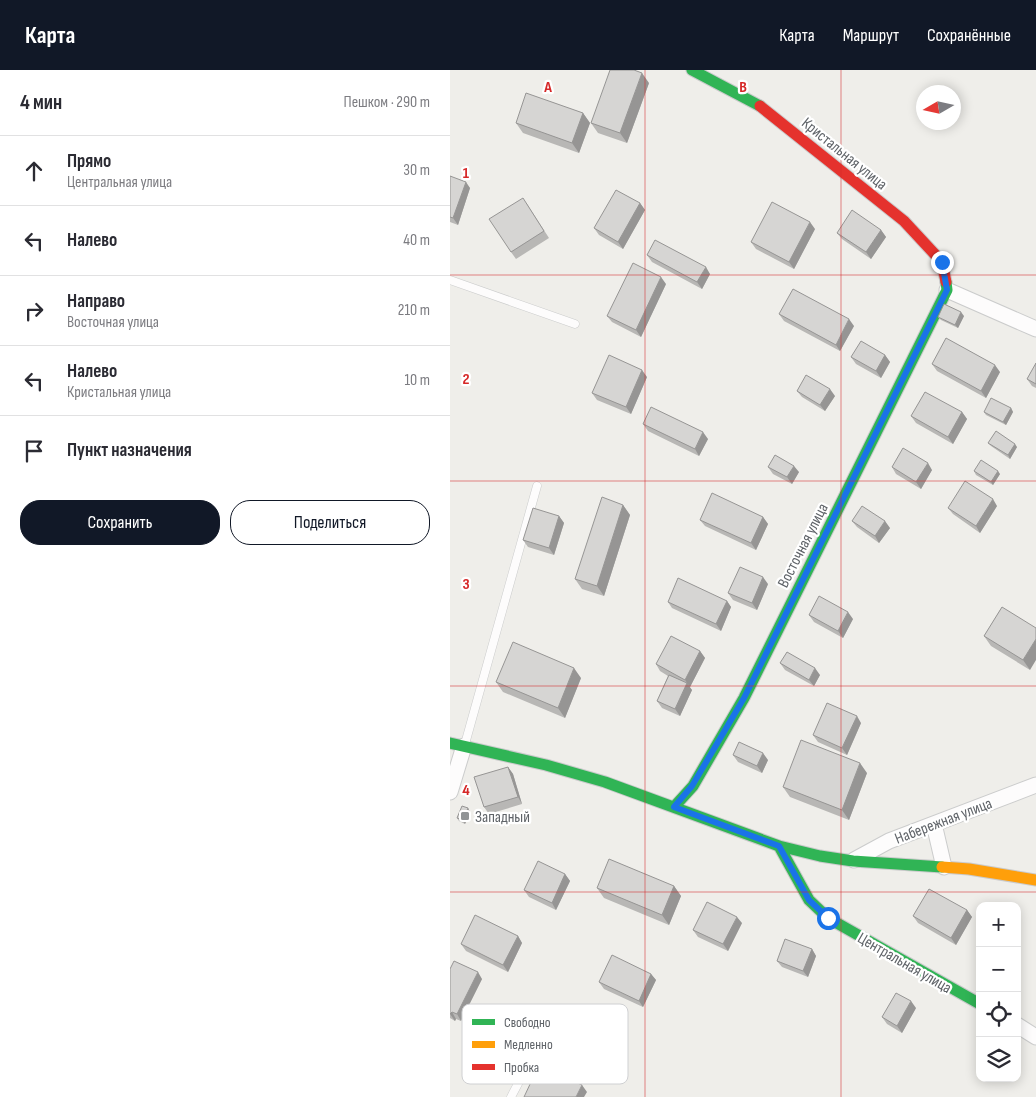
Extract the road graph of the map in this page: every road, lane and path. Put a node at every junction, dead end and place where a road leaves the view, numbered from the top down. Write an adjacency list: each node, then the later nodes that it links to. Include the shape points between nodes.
1 (692, 70): 3 (street, Кристальная улица, via 762,107 904,221 942,262)
2 (450, 280): 4 (lane)
3 (947, 290): 5 (street); 10 (street, Восточная улица, via 744,698 692,786)
4 (574, 324)
5 (1036, 329)
6 (537, 486): 7 (lane)
7 (457, 744): 9 (street); 10 (street, via 571,772)
8 (1036, 785): 11 (street, Набережная улица)
9 (450, 792)
10 (674, 807): 12 (street)
11 (934, 824): 13 (street, Набережная улица, via 889,841); 14 (street)
12 (779, 846): 13 (street); 16 (street, Центральная улица, via 809,900 828,918)
13 (853, 861): 14 (street)
14 (944, 867): 15 (street)
15 (1036, 880)
16 (976, 1002)
17 (1021, 1028): 18 (street)
18 (1036, 1037)
19 (517, 1084): 20 (lane)
20 (511, 1097)

